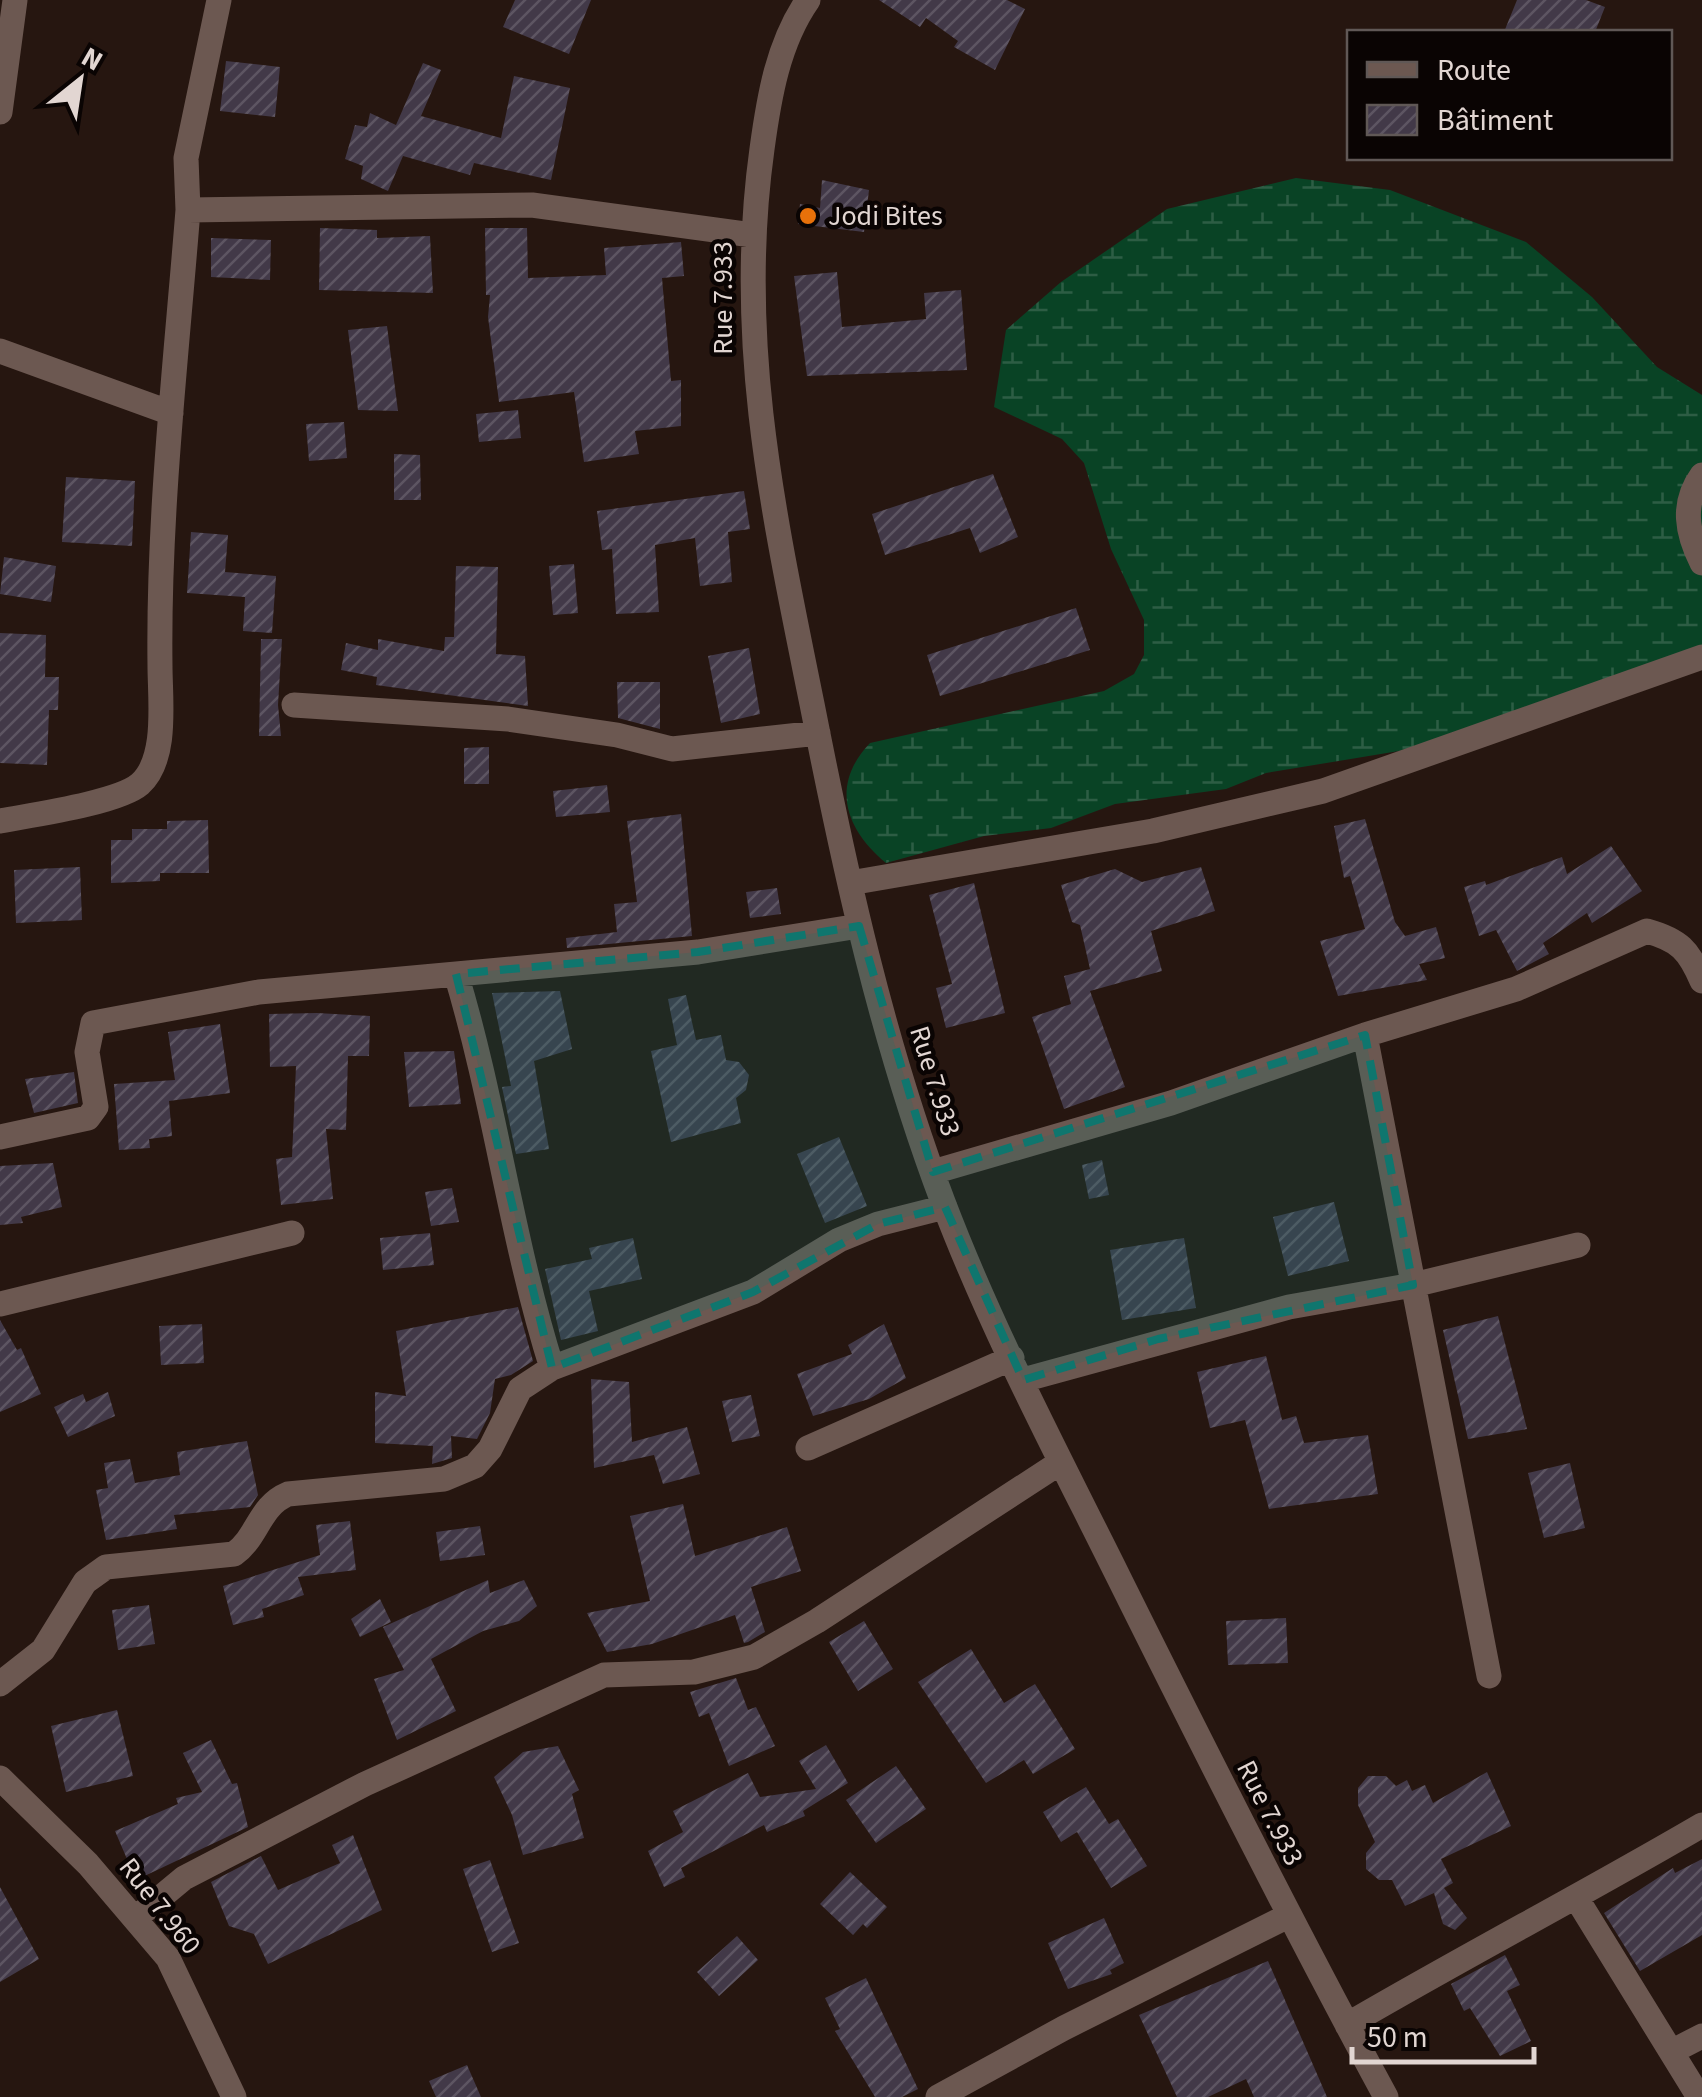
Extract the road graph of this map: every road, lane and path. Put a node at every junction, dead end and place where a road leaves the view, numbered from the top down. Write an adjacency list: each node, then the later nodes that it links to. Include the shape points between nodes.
1 (15, 0): 4 (street)
2 (219, 0): 6 (street, via 186,158)
3 (808, 0): 7 (street, Rue 7.933, via 776,68)
4 (2, 80): 5 (street)
5 (0, 112)
6 (188, 210): 7 (street, via 532,205); 9 (street)
7 (752, 236): 14 (street, Rue 7.933, via 753,371 765,474)
8 (0, 351): 9 (street)
9 (171, 413): 15 (street, via 154,758 140,784 92,802)
10 (1702, 475): 11 (street, via 1687,508 1690,539)
11 (1702, 562)
12 (1702, 657): 16 (street, via 1323,791 1152,831)
13 (294, 706): 14 (street, via 508,719 672,749)
14 (818, 733): 16 (street, Rue 7.933)
15 (0, 821)
16 (850, 882): 17 (street, Rue 7.933)
17 (859, 926): 18 (street, via 698,952); 22 (street, Rue 7.933)
18 (456, 974): 21 (street, via 259,992 93,1023 87,1052 96,1107 88,1118); 28 (street)
19 (1702, 981): 20 (street, via 1690,952 1646,930 1516,989)
20 (1365, 1035): 22 (street, via 1170,1103); 26 (street)
21 (0, 1137)
22 (933, 1172): 23 (street, Rue 7.933)
23 (945, 1207): 28 (street, via 878,1224 753,1292); 29 (street, Rue 7.933)
24 (292, 1233): 27 (street)
25 (1578, 1246): 26 (street)
26 (1413, 1285): 29 (street); 32 (street)
27 (0, 1304)
28 (552, 1368): 33 (street, via 520,1389 475,1466 444,1479 288,1494 274,1500 234,1554 106,1567 85,1582 43,1650)
29 (1018, 1369): 30 (street); 31 (street, Rue 7.933)
30 (808, 1448)
31 (1061, 1462): 37 (street, Rue 7.933); 38 (street, via 754,1656 694,1672 604,1675 365,1784 184,1878)
32 (1489, 1676)
33 (0, 1684)
34 (0, 1778): 38 (street, Rue 7.960)
35 (1702, 1825): 36 (street)
36 (1577, 1899): 39 (street, via 1490,1940); 41 (street)
37 (1288, 1916): 39 (street, Rue 7.933); 43 (street)
38 (137, 1917): 42 (street, Rue 7.960, via 174,1970)
39 (1347, 2025): 44 (street, Rue 7.933)
40 (1702, 2036): 41 (street)
41 (1673, 2051): 45 (street)
42 (234, 2097)
43 (938, 2097)
44 (1386, 2097)
45 (1699, 2097)

